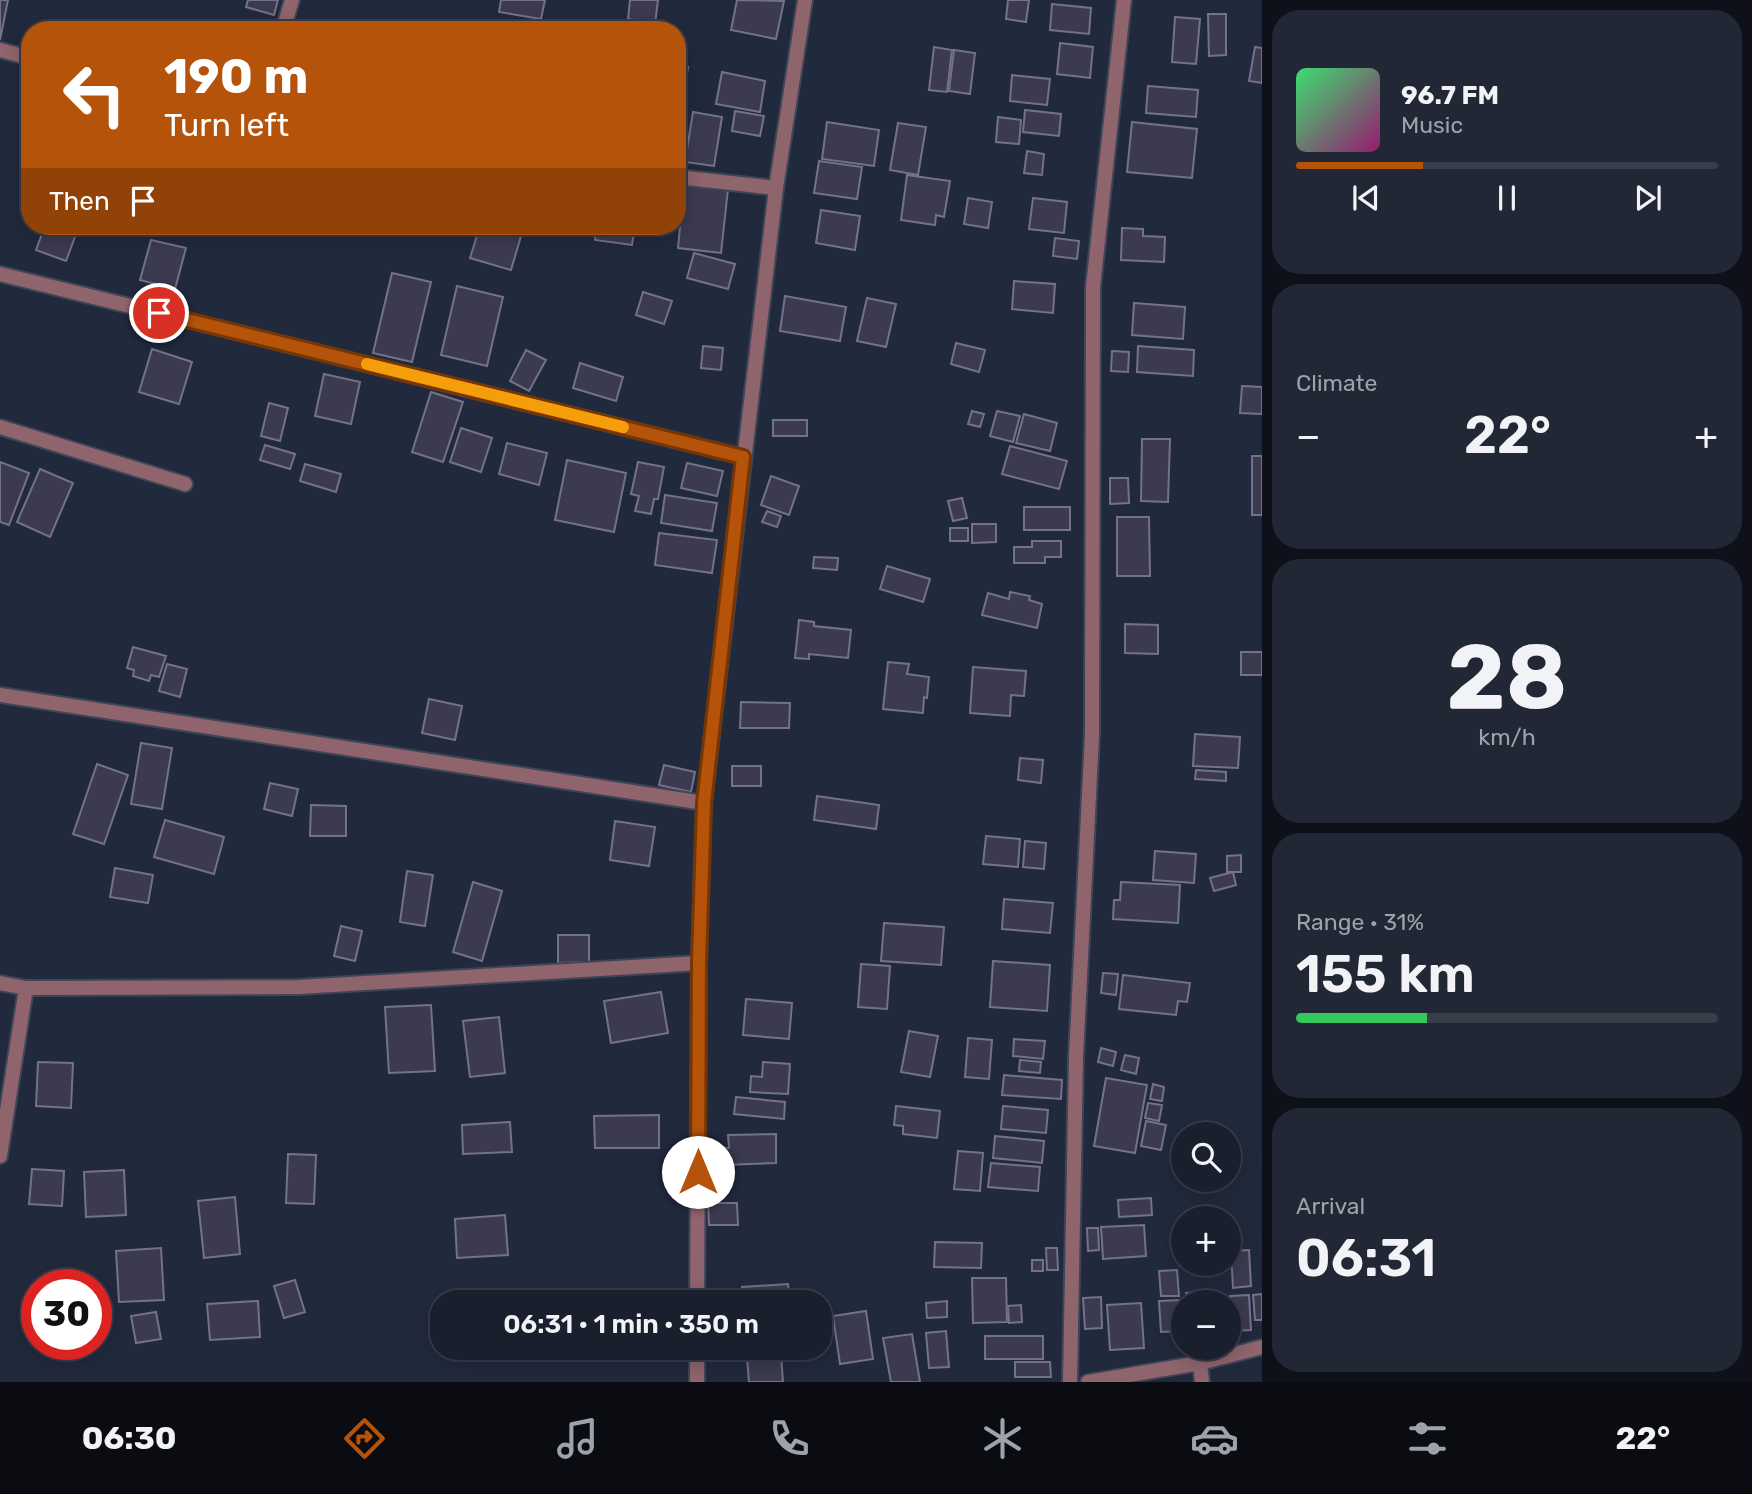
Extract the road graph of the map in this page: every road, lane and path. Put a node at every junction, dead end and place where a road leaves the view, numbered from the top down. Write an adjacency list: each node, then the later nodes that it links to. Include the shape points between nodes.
1 (292, 0): 4 (street)
2 (805, 0): 8 (street)
3 (1124, 0): 24 (street, via 1093,287 1092,735 1076,1057)
4 (286, 21)
5 (0, 50): 6 (street)
6 (21, 56)
7 (686, 178): 8 (street)
8 (776, 188): 11 (street)
9 (0, 274): 11 (street)
10 (0, 427): 12 (street)
11 (743, 457): 14 (street)
12 (184, 484)
13 (0, 695): 14 (street)
14 (704, 803): 15 (street)
15 (699, 963): 17 (street, via 299,987); 19 (street)
16 (0, 983): 17 (street)
17 (26, 988): 18 (street)
18 (0, 1156)
19 (697, 1290)
20 (1262, 1347): 22 (street)
21 (697, 1360): 23 (street)
22 (1200, 1363): 25 (street); 26 (street)
23 (697, 1382)
24 (1070, 1382)
25 (1088, 1382)
26 (1202, 1382)

